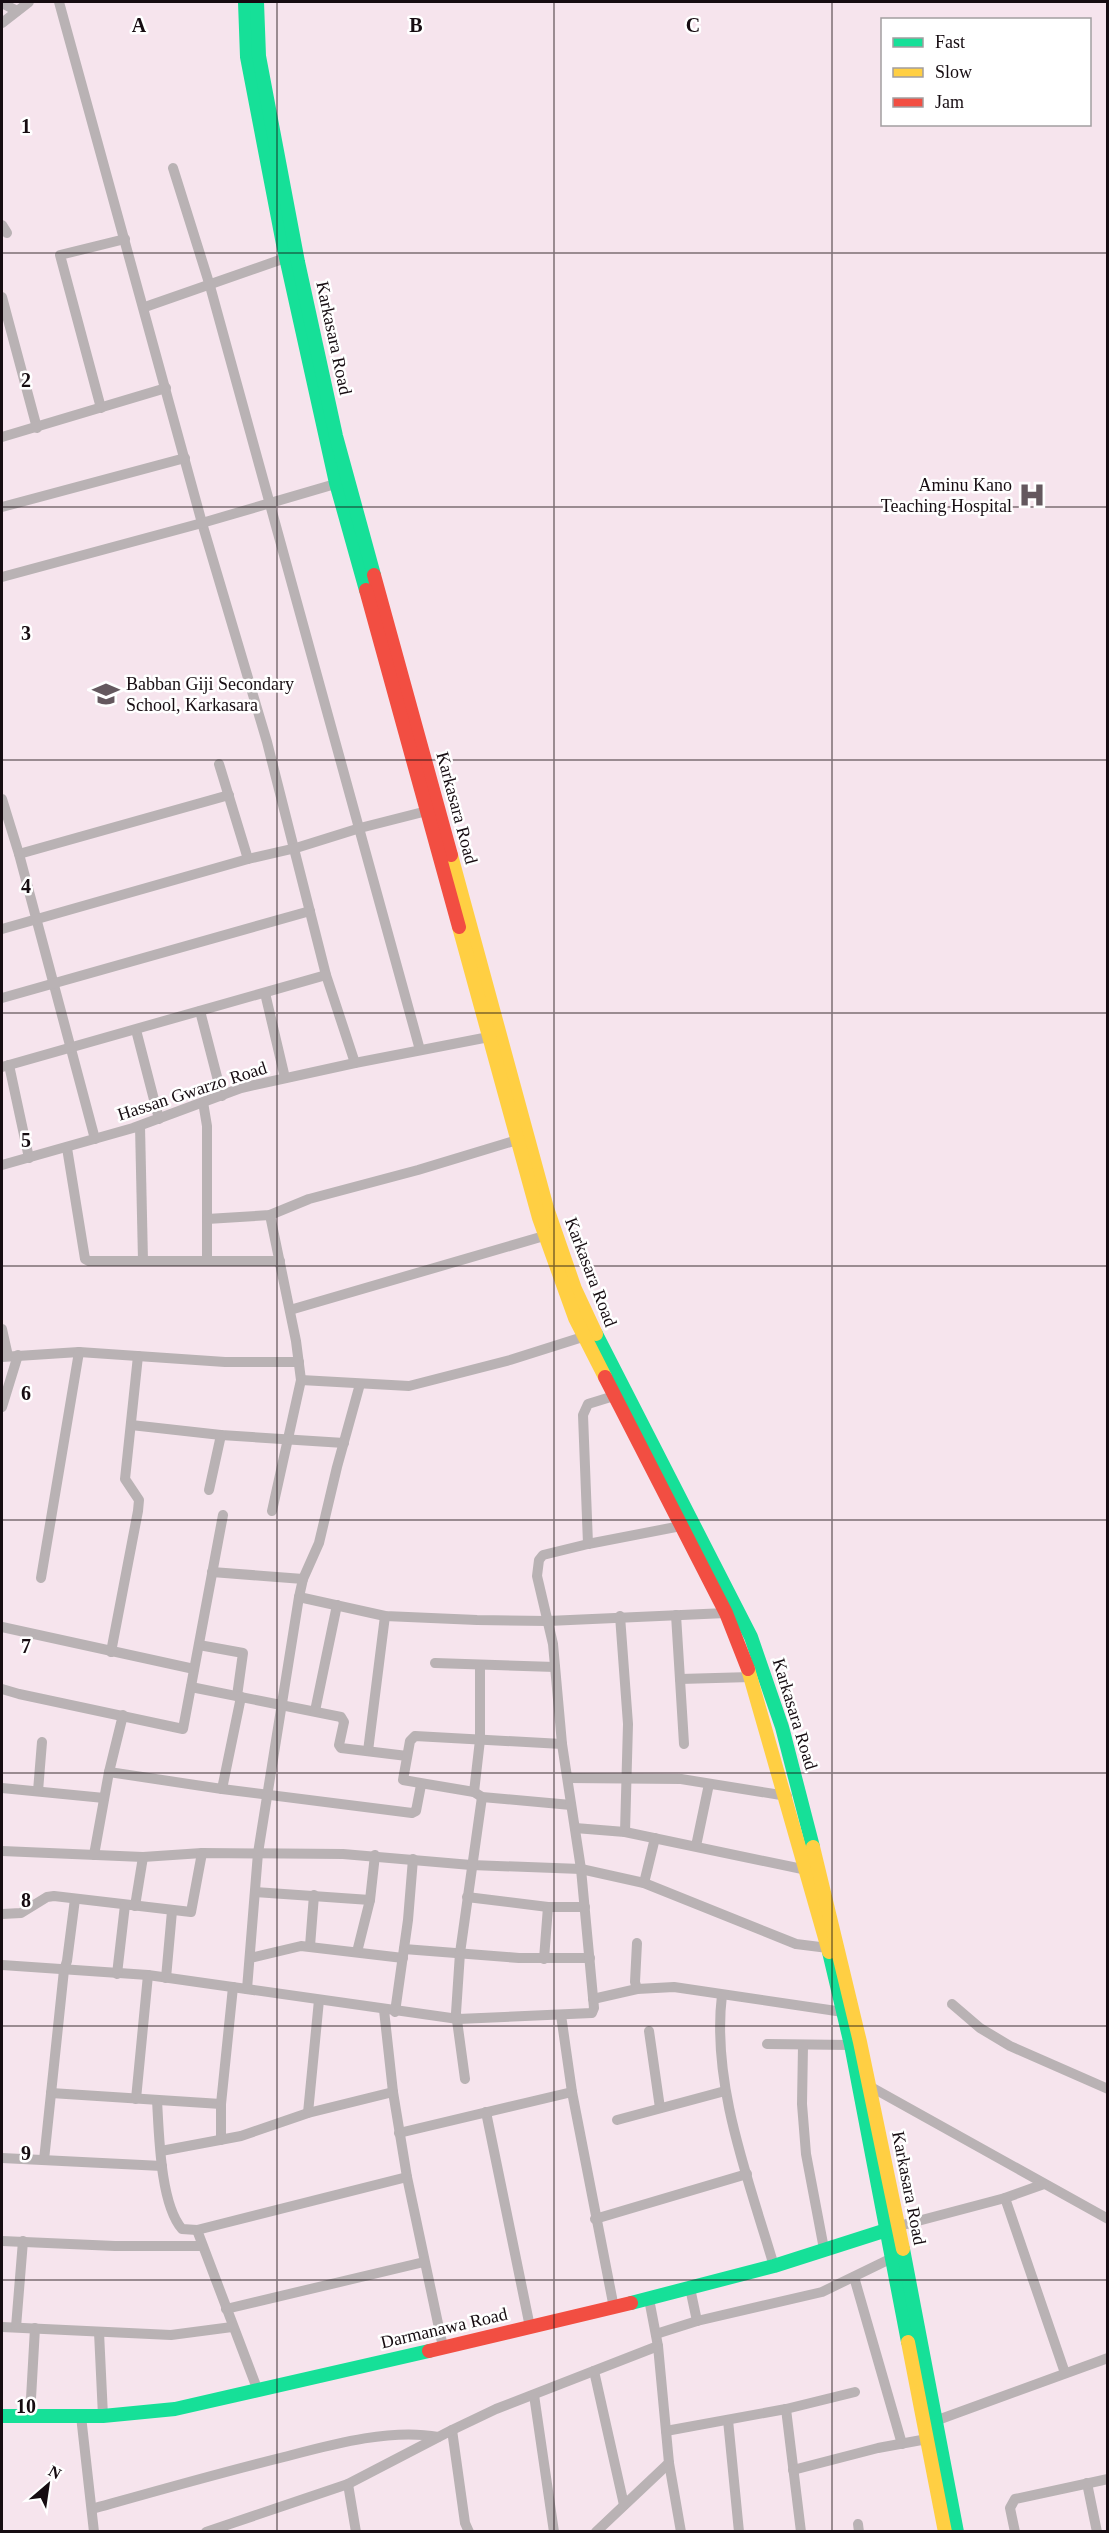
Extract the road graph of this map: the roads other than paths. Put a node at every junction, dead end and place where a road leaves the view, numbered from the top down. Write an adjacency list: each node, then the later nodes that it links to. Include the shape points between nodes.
1 (29, 2): 6 (street)
2 (59, 2): 9 (street)
3 (245, 2): 10 (main road, Karkasara Road, via 247,57)
4 (257, 2): 10 (main road, Karkasara Road, via 259,56)
5 (2, 3): 6 (street)
6 (17, 11): 7 (street)
7 (2, 23)
8 (173, 168): 11 (street)
9 (125, 239): 13 (street); 15 (street, via 60,255)
10 (292, 256): 11 (street); 19 (main road, Karkasara Road)
11 (210, 286): 13 (street); 20 (street)
12 (2, 297): 16 (street)
13 (144, 307): 14 (street)
14 (166, 388): 15 (street); 18 (street)
15 (101, 408): 16 (street)
16 (37, 428): 17 (street)
17 (2, 436)
18 (185, 458): 21 (street); 22 (street)
19 (342, 482): 20 (street); 27 (main road, Karkasara Road); 41 (main road, Karkasara Road)
20 (269, 503): 22 (street); 28 (street)
21 (2, 507)
22 (202, 523): 23 (street); 29 (street)
23 (2, 577)
24 (219, 764): 25 (street)
25 (229, 795): 30 (street); 31 (street)
26 (2, 799): 30 (street)
27 (427, 811): 28 (street); 41 (main road, Karkasara Road)
28 (360, 828): 29 (street); 43 (street)
29 (296, 848): 31 (street); 32 (street)
30 (19, 855): 33 (street)
31 (248, 859): 33 (street)
32 (310, 911): 35 (street); 36 (street)
33 (35, 920): 34 (street); 36 (street)
34 (2, 929)
35 (326, 975): 37 (street); 44 (street)
36 (53, 985): 38 (street); 42 (street)
37 (265, 993): 39 (street); 46 (street)
38 (2, 998)
39 (200, 1011): 40 (street); 47 (street)
40 (136, 1030): 42 (street); 49 (street)
41 (495, 1036): 43 (street, Hassan Gwarzo Road); 52 (main road, Karkasara Road); 64 (main road, Karkasara Road)
42 (70, 1048): 45 (street); 51 (street)
43 (420, 1050): 44 (street, Hassan Gwarzo Road)
44 (355, 1063): 46 (street, Hassan Gwarzo Road)
45 (5, 1066): 54 (street)
46 (285, 1078): 47 (street, Hassan Gwarzo Road)
47 (222, 1096): 48 (street, Hassan Gwarzo Road)
48 (203, 1102): 49 (street, Hassan Gwarzo Road); 57 (street, via 207,1126)
49 (159, 1119): 50 (street, Hassan Gwarzo Road)
50 (140, 1126): 51 (street, Hassan Gwarzo Road); 60 (street)
51 (95, 1139): 53 (street, Hassan Gwarzo Road)
52 (517, 1140): 56 (street, via 309,1199); 58 (main road, Karkasara Road)
53 (66, 1148): 54 (street, Hassan Gwarzo Road); 60 (street, via 85,1259)
54 (28, 1158): 55 (street, Hassan Gwarzo Road)
55 (2, 1165)
56 (270, 1215): 57 (street); 61 (street)
57 (207, 1220): 59 (street)
58 (544, 1236): 62 (street); 64 (main road, Karkasara Road, via 559,1277)
59 (207, 1260): 60 (street); 61 (street)
60 (143, 1261)
61 (280, 1261): 62 (street)
62 (290, 1310): 68 (street)
63 (2, 1329): 66 (street)
64 (589, 1334): 70 (street, via 510,1360 409,1386); 71 (main road, Karkasara Road); 80 (main road, Karkasara Road)
65 (79, 1352): 66 (street); 67 (street); 84 (street)
66 (9, 1356): 72 (street)
67 (138, 1356): 68 (street); 73 (street)
68 (299, 1362): 69 (street)
69 (301, 1380): 70 (street); 75 (street)
70 (360, 1384): 76 (street)
71 (614, 1396): 80 (main road, Karkasara Road); 81 (street, via 588,1404 583,1415)
72 (2, 1407)
73 (132, 1425): 74 (street); 95 (street, via 125,1479 138,1500 138,1511)
74 (221, 1435): 75 (street); 77 (street)
75 (288, 1438): 76 (street); 78 (street)
76 (344, 1443): 85 (street, via 323,1530)
77 (209, 1490)
78 (272, 1511)
79 (223, 1515): 83 (street)
80 (687, 1525): 81 (street); 82 (main road, Karkasara Road)
81 (588, 1544): 92 (street, via 543,1555 539,1560 537,1576)
82 (705, 1560): 88 (main road, Karkasara Road); 182 (main road, Karkasara Road, via 751,1637 771,1693 847,1978)
83 (212, 1572): 85 (street); 94 (street)
84 (41, 1578)
85 (303, 1580): 86 (street)
86 (299, 1597): 87 (street); 105 (street)
87 (337, 1605): 90 (street); 106 (street)
88 (726, 1613): 89 (street); 100 (main road, Karkasara Road)
89 (676, 1615): 91 (street); 101 (street)
90 (385, 1616): 92 (street); 112 (street)
91 (620, 1616): 92 (street); 115 (street, via 628,1724)
92 (548, 1621): 98 (street)
93 (2, 1627): 95 (street)
94 (199, 1645): 99 (street); 104 (street, via 243,1653)
95 (111, 1652): 99 (street)
96 (435, 1663): 97 (street)
97 (480, 1665): 98 (street); 108 (street)
98 (555, 1667): 110 (street)
99 (194, 1669): 102 (street)
100 (751, 1677): 101 (street); 124 (main road, Karkasara Road)
101 (680, 1678): 111 (street)
102 (191, 1687): 104 (street); 107 (street, via 183,1729)
103 (2, 1689): 107 (street)
104 (239, 1697): 105 (street); 120 (street)
105 (282, 1706): 106 (street); 122 (street)
106 (315, 1712): 112 (street, via 343,1719 339,1747)
107 (123, 1715): 114 (street)
108 (480, 1740): 110 (street); 113 (street, via 415,1736); 123 (street)
109 (42, 1742): 121 (street)
110 (562, 1744): 116 (street)
111 (684, 1744)
112 (368, 1751): 113 (street)
113 (407, 1756): 118 (street, via 403,1780)
114 (109, 1772): 120 (street); 125 (street)
115 (627, 1777): 116 (street); 117 (street); 128 (street)
116 (568, 1778): 126 (street)
117 (709, 1784): 124 (street); 130 (street)
118 (421, 1785): 122 (street, via 416,1811 412,1813); 123 (street)
119 (2, 1788): 121 (street)
120 (222, 1789): 122 (street)
121 (38, 1791): 125 (street)
122 (268, 1795): 133 (street)
123 (478, 1795): 126 (street); 138 (street)
124 (787, 1796): 140 (main road, Karkasara Road)
125 (104, 1798): 134 (street)
126 (571, 1805): 127 (street)
127 (575, 1828): 128 (street); 139 (street)
128 (625, 1832): 129 (street)
129 (655, 1838): 130 (street); 141 (street)
130 (696, 1846): 140 (street)
131 (2, 1851): 134 (street)
132 (202, 1853): 133 (street); 136 (street); 150 (street, via 193,1911)
133 (258, 1853): 135 (street); 142 (street)
134 (94, 1855): 136 (street)
135 (375, 1855): 137 (street); 146 (street)
136 (143, 1857): 147 (street)
137 (412, 1859): 138 (street); 157 (street)
138 (471, 1865): 139 (street); 144 (street)
139 (581, 1869): 141 (street); 149 (street)
140 (807, 1870): 154 (main road, Karkasara Road)
141 (644, 1883): 154 (street, via 784,1940)
142 (255, 1892): 143 (street); 158 (street)
143 (314, 1895): 146 (street); 153 (street)
144 (467, 1897): 148 (street); 156 (street)
145 (75, 1899): 147 (street); 151 (street, via 47,1897 21,1913); 162 (street)
146 (370, 1900): 155 (street)
147 (130, 1906): 150 (street); 163 (street)
148 (548, 1906): 149 (street); 160 (street)
149 (585, 1907): 159 (street)
150 (172, 1911): 165 (street)
151 (2, 1914)
152 (637, 1943): 168 (street)
153 (310, 1946): 155 (street); 158 (street, via 292,1946)
154 (828, 1948): 174 (main road, Karkasara Road)
155 (357, 1952): 157 (street)
156 (460, 1953): 157 (street); 160 (street); 176 (street)
157 (403, 1954): 173 (street)
158 (250, 1958): 167 (street)
159 (590, 1958): 160 (street); 170 (street)
160 (544, 1959)
161 (2, 1965): 162 (street)
162 (64, 1970): 163 (street); 187 (street)
163 (117, 1974): 164 (street)
164 (148, 1976): 165 (street); 188 (street)
165 (166, 1978): 166 (street)
166 (233, 1987): 167 (street); 190 (street)
167 (247, 1989): 171 (street)
168 (637, 1989): 169 (street, via 674,1987); 170 (street)
169 (722, 1995): 174 (street); 184 (street)
170 (594, 1998): 175 (street, via 592,2013)
171 (319, 2000): 173 (street); 193 (street)
172 (952, 2004): 183 (street, via 980,2028 1010,2046)
173 (389, 2011): 176 (street); 185 (street)
174 (843, 2012): 179 (main road, Karkasara Road)
175 (561, 2016): 176 (street); 186 (street)
176 (458, 2019): 181 (street)
177 (649, 2031): 191 (street)
178 (767, 2044): 180 (street)
179 (851, 2045): 180 (street); 207 (main road, Karkasara Road)
180 (803, 2046): 212 (street, via 806,2154)
181 (465, 2079)
182 (871, 2087): 203 (street); 207 (main road, Karkasara Road)
183 (1107, 2089)
184 (725, 2091): 191 (street); 201 (street)
185 (393, 2092): 193 (street); 195 (street)
186 (572, 2092): 192 (street); 205 (street)
187 (51, 2093): 188 (street); 199 (street)
188 (136, 2098): 189 (street)
189 (157, 2100): 190 (street); 197 (street)
190 (221, 2104): 196 (street)
191 (660, 2108): 194 (street)
192 (486, 2112): 195 (street); 225 (street)
193 (308, 2113): 196 (street)
194 (617, 2120)
195 (399, 2133): 202 (street)
196 (221, 2140): 197 (street)
197 (160, 2151): 200 (street)
198 (2, 2158): 199 (street)
199 (44, 2160): 200 (street)
200 (162, 2166): 208 (street, via 178,2225)
201 (747, 2174): 205 (street); 215 (street)
202 (407, 2177): 208 (street); 214 (street)
203 (1044, 2184): 204 (street); 206 (street)
204 (1005, 2198): 207 (street); 233 (street)
205 (595, 2219): 219 (street)
206 (1107, 2219)
207 (893, 2228): 212 (main road, Darmanawa Road); 213 (main road, Karkasara Road); 243 (main road, Karkasara Road)
208 (197, 2230): 211 (street)
209 (2, 2241): 210 (street)
210 (23, 2241): 211 (street); 223 (street)
211 (202, 2246): 220 (street)
212 (824, 2249): 215 (main road, Darmanawa Road)
213 (892, 2258): 216 (street); 247 (main road, Karkasara Road)
214 (424, 2262): 220 (street); 230 (street)
215 (774, 2266): 217 (main road, Darmanawa Road)
216 (854, 2277): 221 (street, via 822,2292); 248 (street)
217 (690, 2288): 218 (main road, Darmanawa Road); 221 (street)
218 (649, 2299): 219 (main road, Darmanawa Road); 228 (street)
219 (614, 2308): 225 (main road, Darmanawa Road)
220 (226, 2309): 224 (street)
221 (697, 2321): 228 (street)
222 (2, 2327): 223 (street)
223 (16, 2327): 226 (street)
224 (232, 2327): 227 (street, via 171,2335); 234 (street)
225 (530, 2327): 230 (main road, Darmanawa Road)
226 (35, 2328): 227 (street); 239 (street)
227 (99, 2332): 241 (street)
228 (656, 2334): 229 (street)
229 (658, 2346): 232 (street); 245 (street)
230 (443, 2347): 234 (main road, Darmanawa Road)
231 (1107, 2358): 233 (street)
232 (594, 2371): 236 (street); 254 (street)
233 (1065, 2373): 243 (street)
234 (258, 2391): 241 (main road, Darmanawa Road, via 175,2409)
235 (855, 2392): 237 (street)
236 (534, 2395): 244 (street); 261 (street)
237 (786, 2409): 242 (street); 250 (street)
238 (2, 2416): 239 (main road, Darmanawa Road)
239 (30, 2416): 240 (main road, Darmanawa Road)
240 (81, 2416): 241 (main road, Darmanawa Road); 255 (street)
241 (103, 2416)
242 (728, 2420): 245 (street); 264 (street)
243 (935, 2421): 267 (main road, Karkasara Road)
244 (452, 2430): 246 (street); 260 (street)
245 (666, 2431): 249 (street)
246 (438, 2437): 253 (street); 255 (street, via 411,2434 335,2444)
247 (927, 2439): 248 (street); 266 (main road, Karkasara Road)
248 (902, 2444): 250 (street)
249 (669, 2463): 254 (street); 263 (street)
250 (793, 2470): 265 (street)
251 (1107, 2479): 252 (street)
252 (1088, 2483): 256 (street); 268 (street, via 1015,2499 1010,2508)
253 (348, 2484): 258 (street); 259 (street)
254 (624, 2505): 262 (street)
255 (93, 2509): 257 (street)
256 (1100, 2528)
257 (94, 2532)
258 (206, 2532)
259 (356, 2532)
260 (469, 2532)
261 (554, 2532)
262 (596, 2532)
263 (681, 2532)
264 (739, 2532)
265 (801, 2532)
266 (945, 2532)
267 (957, 2532)
268 (1015, 2532)

